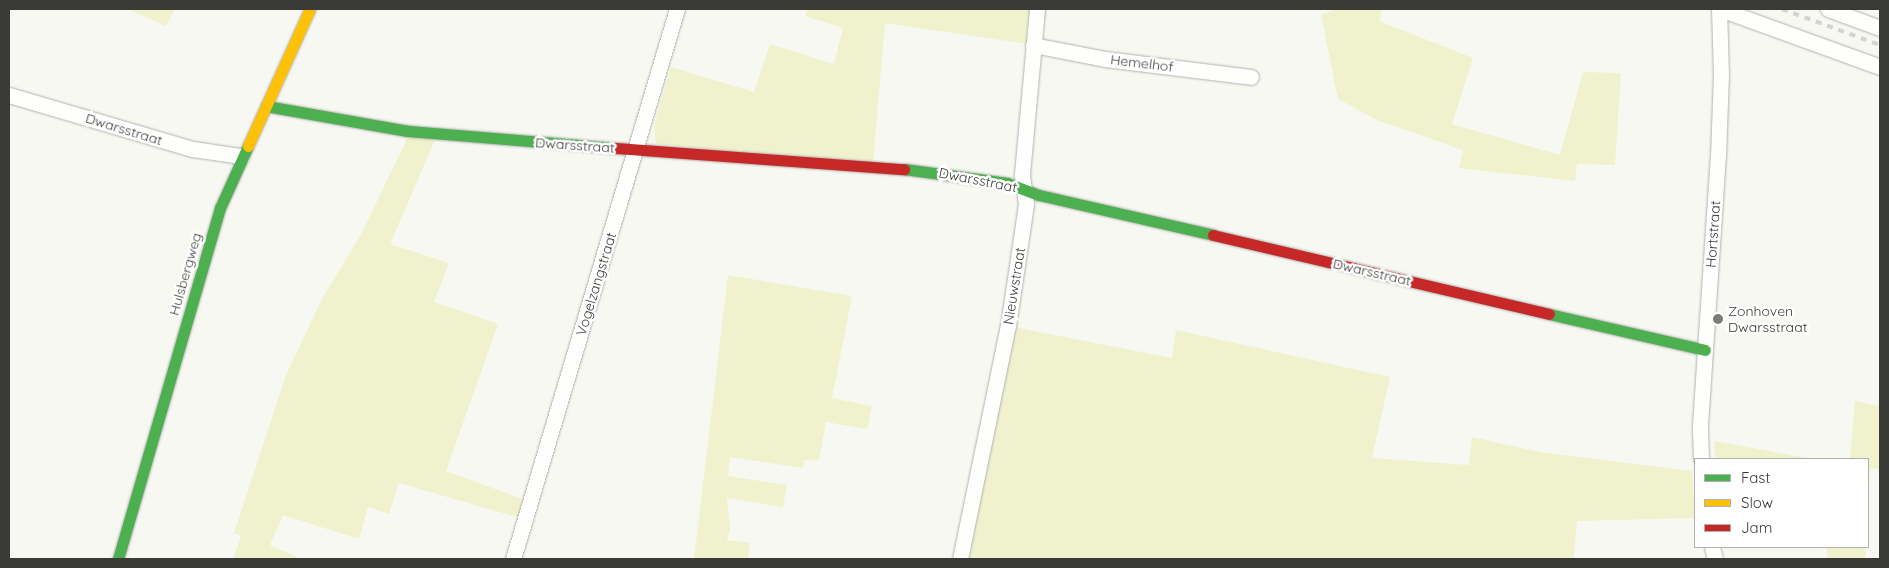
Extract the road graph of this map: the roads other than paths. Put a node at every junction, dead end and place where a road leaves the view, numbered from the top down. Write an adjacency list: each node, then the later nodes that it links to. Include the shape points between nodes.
1 (310, 9): 13 (street, Hulsbergweg)
2 (677, 9): 14 (street, Vogelzangstraat)
3 (1037, 9): 8 (street, Nieuwstraat)
4 (1719, 9): 6 (street, Hortstraat); 9 (street, Hortstraat)
5 (1828, 9): 7 (street)
6 (1719, 26): 10 (street, via 1738,23); 17 (street, Hortstraat, via 1718,156)
7 (1880, 28)
8 (1033, 45): 11 (street, Hemelhof, via 1105,59); 16 (street, Nieuwstraat, via 1022,174)
9 (1880, 67)
10 (1880, 75)
11 (1251, 77)
12 (9, 95): 15 (street, Dwarsstraat, via 193,149)
13 (266, 106): 14 (street, Dwarsstraat, via 408,131); 15 (street, Hulsbergweg)
14 (636, 149): 16 (street, Dwarsstraat, via 941,172); 20 (street, Vogelzangstraat)
15 (241, 156): 19 (street, Hulsbergweg, via 217,217)
16 (1027, 190): 17 (street, Dwarsstraat); 21 (street, Nieuwstraat, via 1008,326)
17 (1705, 350): 18 (street, Hortstraat)
18 (1701, 458)
19 (118, 559)
20 (514, 559)
21 (960, 559)

